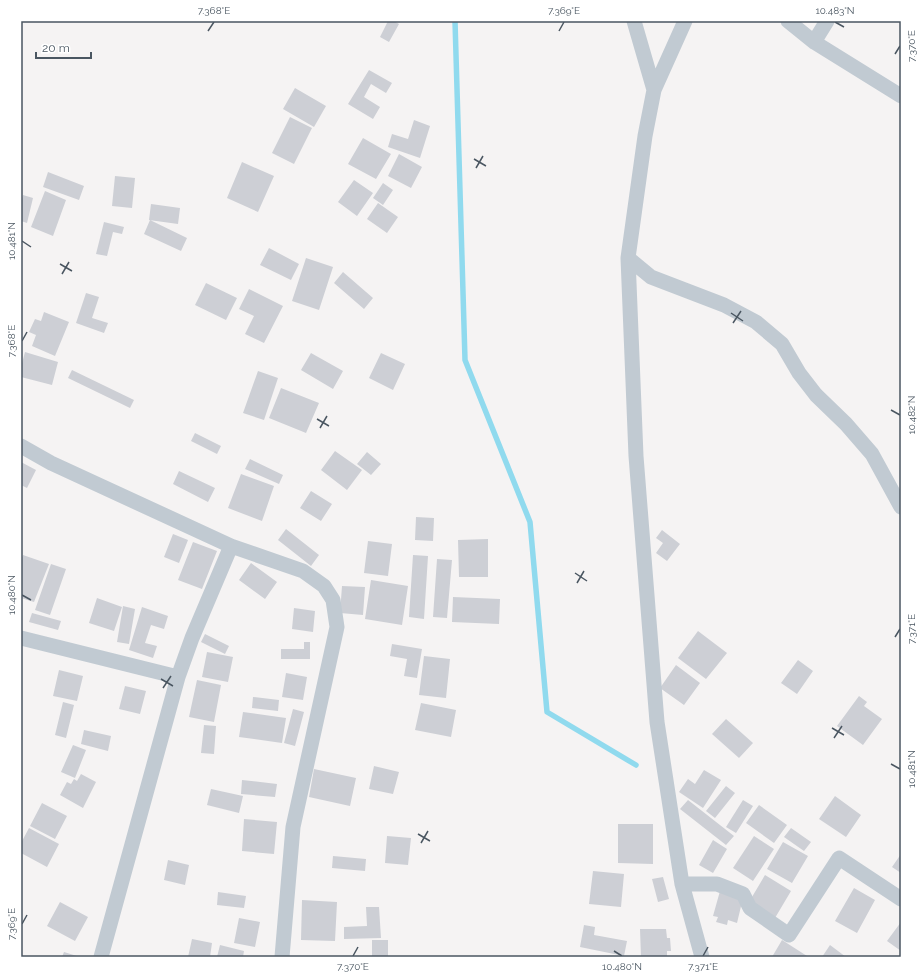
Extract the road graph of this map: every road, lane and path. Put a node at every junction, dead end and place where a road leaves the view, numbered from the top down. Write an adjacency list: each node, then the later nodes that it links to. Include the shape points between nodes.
1 (634, 21): 6 (street)
2 (685, 21): 6 (street)
3 (788, 21): 5 (street)
4 (827, 21): 5 (street)
5 (814, 42): 7 (street)
6 (654, 90): 8 (street)
7 (901, 96)
8 (628, 258): 10 (street, via 651,276 724,305 756,322 782,344 816,395 872,454); 14 (street, via 636,456 657,722)
9 (21, 446): 11 (street, via 51,463)
10 (901, 507)
11 (231, 546): 13 (street); 17 (street, via 303,571 324,586 334,600 337,627 293,827)
12 (21, 638): 13 (street)
13 (178, 677): 16 (street)
14 (682, 884): 15 (street, via 717,884 743,894 750,908 789,935 839,858); 18 (street)
15 (901, 899)
16 (101, 957)
17 (282, 957)
18 (702, 957)

